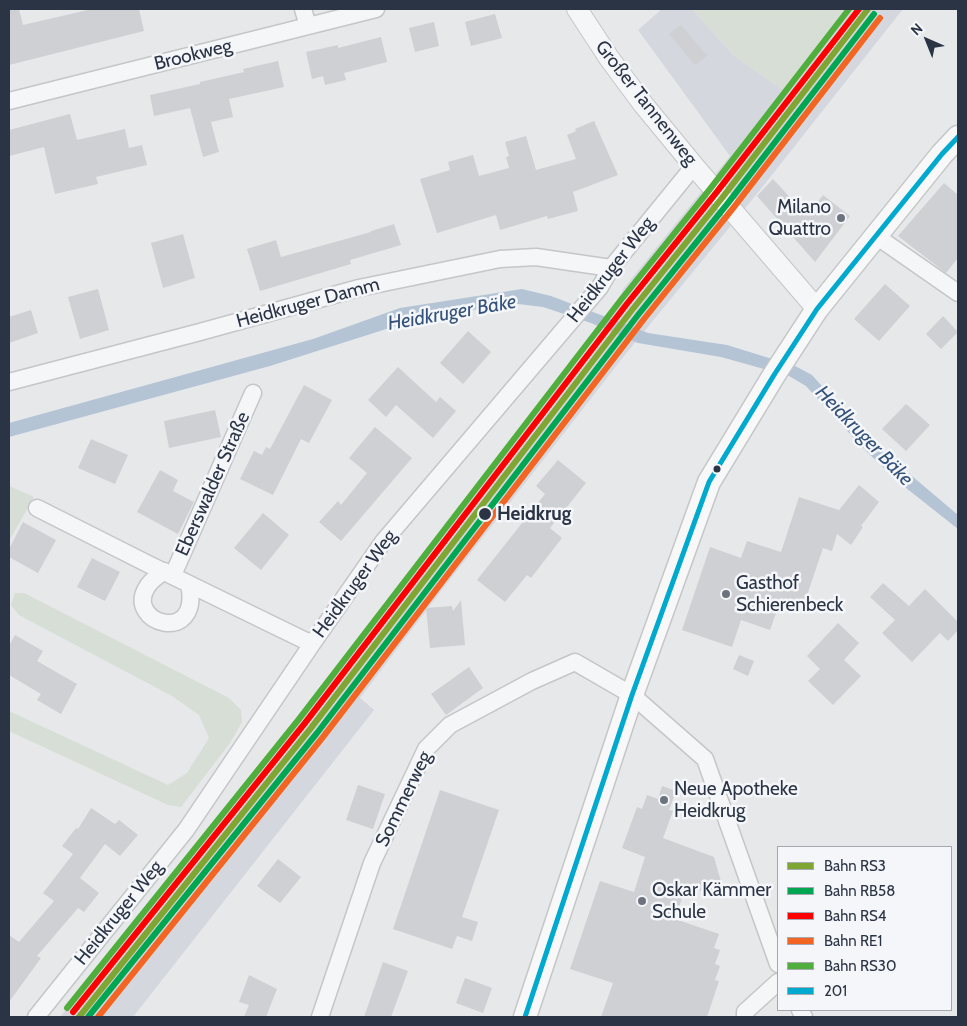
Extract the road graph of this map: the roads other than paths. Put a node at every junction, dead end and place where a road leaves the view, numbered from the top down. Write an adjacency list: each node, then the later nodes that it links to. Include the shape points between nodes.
1 (303, 9): 4 (street)
2 (376, 9): 4 (street, Brookweg)
3 (577, 9): 7 (street, Großer Tannenweg, via 608,58)
4 (308, 26): 5 (street, Brookweg)
5 (9, 101)
6 (958, 137): 8 (main road)
7 (694, 166): 9 (street, Heidkruger Weg); 11 (street, Großer Tannenweg)
8 (876, 236): 10 (street); 11 (main road)
9 (611, 268): 12 (street, Heidkruger Damm, via 536,257 500,259 359,288); 17 (street, Heidkruger Weg, via 600,287 383,542)
10 (958, 293)
11 (817, 309): 18 (main road, via 709,482)
12 (9, 382)
13 (253, 393): 15 (street, Eberswalder Straße)
14 (37, 508): 15 (street, Eberswalder Straße)
15 (168, 573): 16 (street, Eberswalder Straße); 16 (street, via 150,582 145,589 144,605 152,619 167,624 183,618 192,602)
16 (189, 584): 17 (street, Eberswalder Straße)
17 (312, 644): 21 (street, Heidkruger Weg, via 186,830)
18 (632, 695): 19 (street, via 705,760); 22 (street, Sommerweg, via 575,662 450,725 426,749 372,863); 23 (main road)
19 (777, 961)
20 (777, 983): 24 (street, via 745,1012)
21 (36, 1017)
22 (320, 1017)
23 (525, 1017)
24 (745, 1017)

